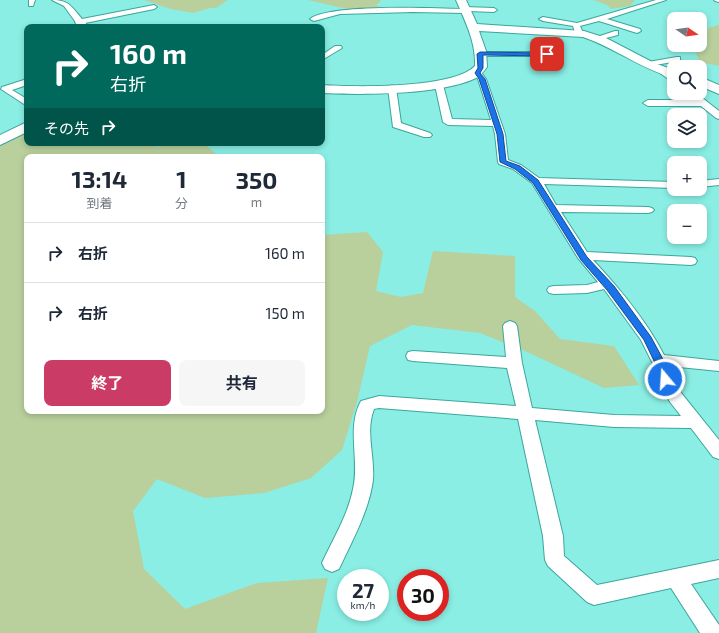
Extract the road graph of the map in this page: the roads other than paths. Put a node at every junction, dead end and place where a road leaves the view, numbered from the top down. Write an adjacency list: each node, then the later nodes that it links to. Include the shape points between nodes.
1 (56, 0): 11 (street, via 66,5)
2 (663, 0): 6 (street)
3 (154, 7): 11 (street)
4 (494, 10): 5 (street)
5 (466, 13): 8 (street, via 413,10 340,12); 9 (street); 12 (street); 17 (street)
6 (598, 18): 12 (street); 13 (street)
7 (106, 19): 11 (street)
8 (314, 19)
9 (453, 19)
10 (543, 19): 12 (street)
11 (81, 24)
12 (578, 29): 15 (street)
13 (637, 31)
14 (615, 33): 15 (street)
15 (598, 38): 21 (street)
16 (338, 48): 19 (street)
17 (480, 54): 18 (street); 23 (street, via 481,68)
18 (547, 54)
19 (325, 56)
20 (677, 59): 21 (street)
21 (648, 64): 22 (street)
22 (667, 71)
23 (477, 73): 26 (street, via 471,77); 35 (street, via 482,79)
24 (24, 83): 31 (street, via 5,89)
25 (707, 84): 29 (street)
26 (439, 85): 27 (street); 35 (street, via 448,122)
27 (392, 88): 28 (street); 37 (street, via 396,125)
28 (325, 89)
29 (719, 90)
30 (700, 100): 33 (street)
31 (24, 101)
32 (648, 102): 33 (street)
33 (704, 103): 34 (street)
34 (719, 116)
35 (496, 123): 39 (street, via 503,162 517,167)
36 (24, 128): 38 (street)
37 (427, 135)
38 (0, 140)
39 (536, 181): 42 (street); 43 (street)
40 (719, 182): 41 (street)
41 (707, 183)
42 (667, 185)
43 (553, 208): 44 (street); 45 (street)
44 (648, 210)
45 (583, 256): 46 (street); 47 (street)
46 (691, 261)
47 (607, 284): 48 (street, via 587,290); 51 (street, via 648,339)
48 (554, 290)
49 (510, 326): 52 (street)
50 (413, 356): 52 (street)
51 (658, 360): 53 (street); 55 (street, via 676,398)
52 (514, 363): 54 (street)
53 (719, 366)
54 (525, 412): 55 (street, via 614,421); 57 (street, via 379,402 367,406 362,416 364,478 359,502); 59 (street, via 553,536 555,560 594,595)
55 (695, 422): 56 (street)
56 (719, 452)
57 (332, 563)
58 (719, 568): 59 (street)
59 (676, 578): 60 (street)
60 (712, 633)

